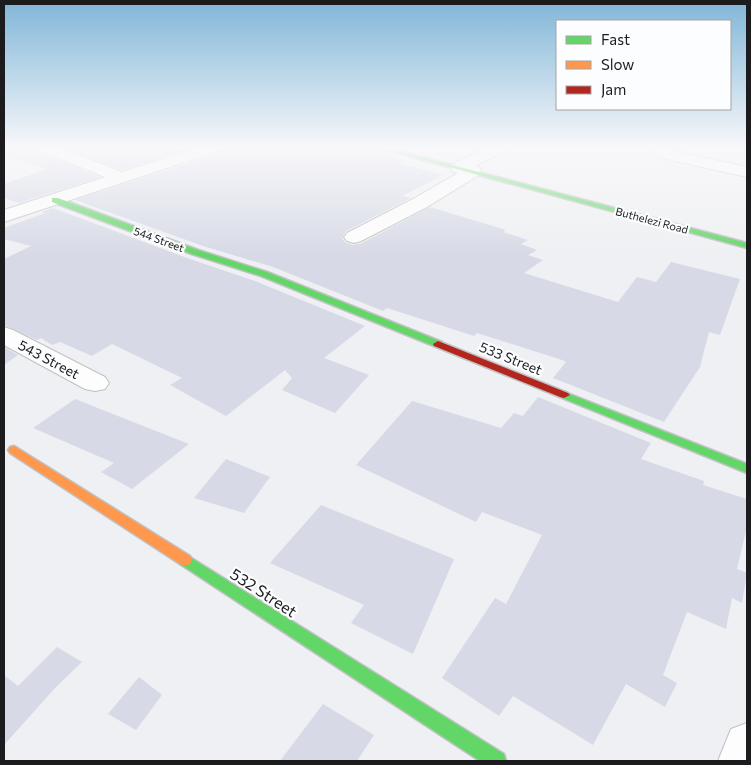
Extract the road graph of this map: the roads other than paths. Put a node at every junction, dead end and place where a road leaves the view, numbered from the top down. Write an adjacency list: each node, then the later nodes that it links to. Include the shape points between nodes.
1 (104, 184): 4 (street)
2 (447, 184): 6 (street, via 420,203)
3 (517, 184): 7 (street, Buthelezi Road)
4 (54, 200): 5 (street); 8 (street, 544 Street)
5 (4, 216)
6 (354, 237)
7 (747, 246)
8 (264, 274): 12 (street, 533 Street)
9 (4, 335): 10 (street, 543 Street)
10 (95, 383)
11 (14, 450): 14 (street, 532 Street)
12 (747, 469)
13 (747, 745): 15 (street)
14 (496, 761)
15 (741, 761)

